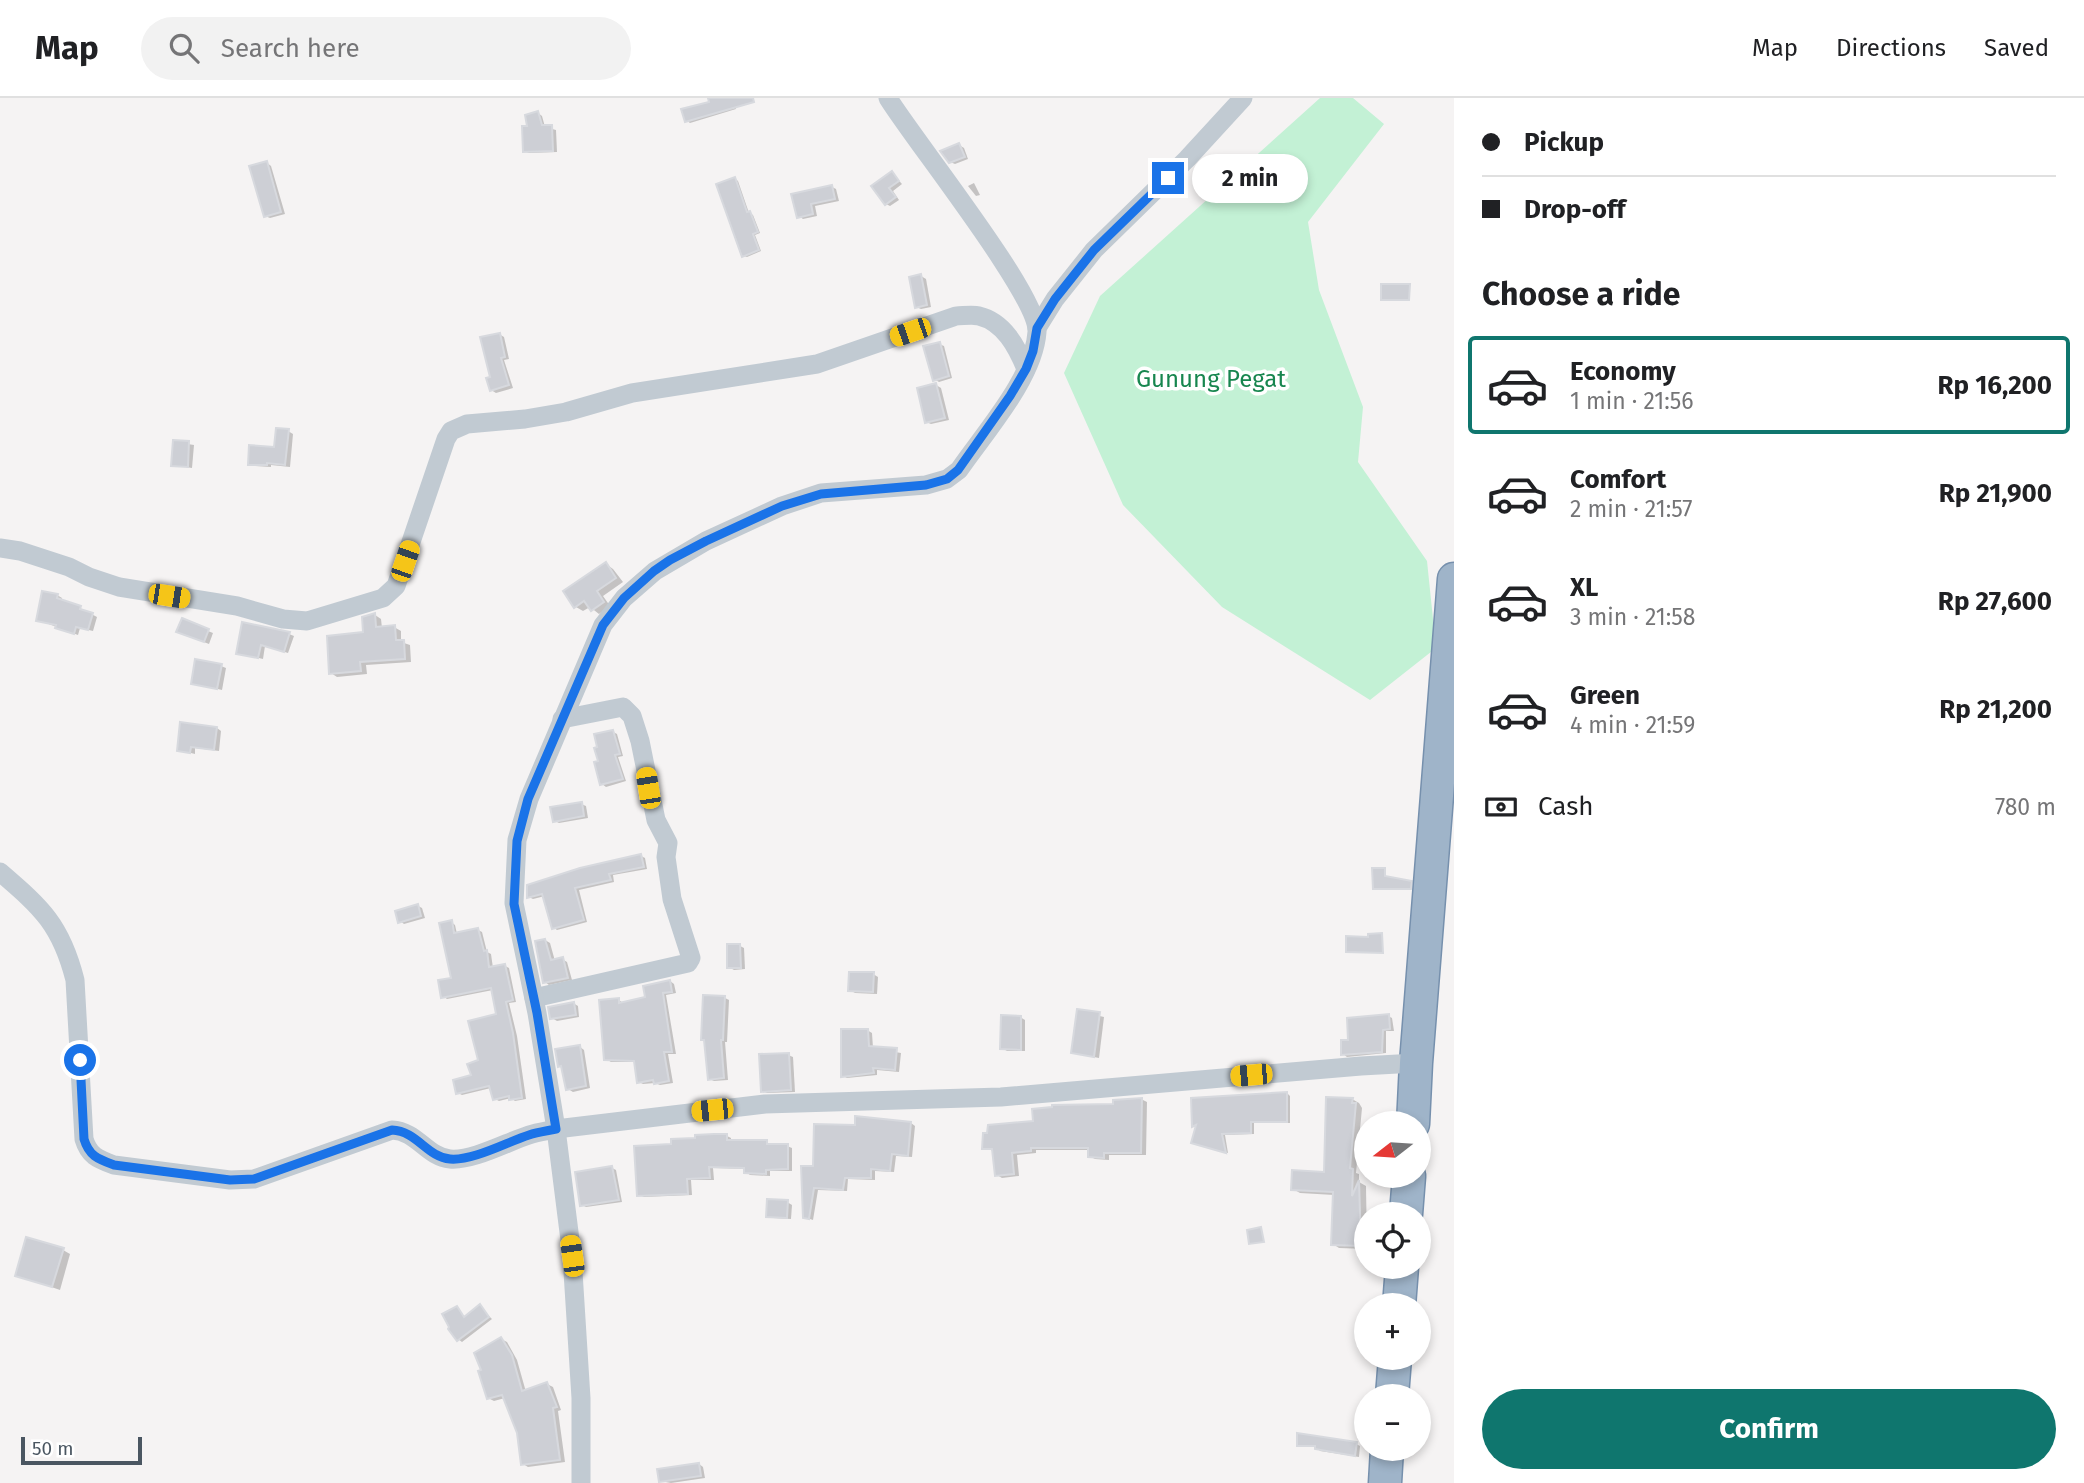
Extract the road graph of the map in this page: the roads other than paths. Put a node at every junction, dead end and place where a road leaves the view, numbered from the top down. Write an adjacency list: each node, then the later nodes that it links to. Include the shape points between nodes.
1 (888, 98): 3 (street, via 1000,258)
2 (1243, 98): 3 (street, via 1094,250)
3 (1037, 328): 4 (street)
4 (1026, 369): 5 (street, via 1018,348 997,326 978,316 956,316 817,364 632,393 566,412 457,428 446,439 396,586 383,598 307,621 119,587); 7 (street, via 958,470 947,479 821,494 782,506 654,571 603,625)
5 (0, 548)
6 (1454, 579): 10 (highway)
7 (562, 719): 9 (street, via 528,799 517,841 514,904); 9 (street, via 623,707 632,716 656,820 668,843 672,899 691,958)
8 (0, 872): 12 (street, via 46,913 69,957 75,980 84,1139 87,1150 99,1159 114,1165 230,1180 254,1179 392,1130 403,1130 449,1159)
9 (534, 998): 12 (street)
10 (1416, 1063): 11 (highway); 12 (street, via 1001,1097 765,1104)
11 (1414, 1111)
12 (556, 1129): 14 (street, via 572,1256)
13 (1386, 1461): 15 (highway)
14 (581, 1483)
15 (1385, 1483)

